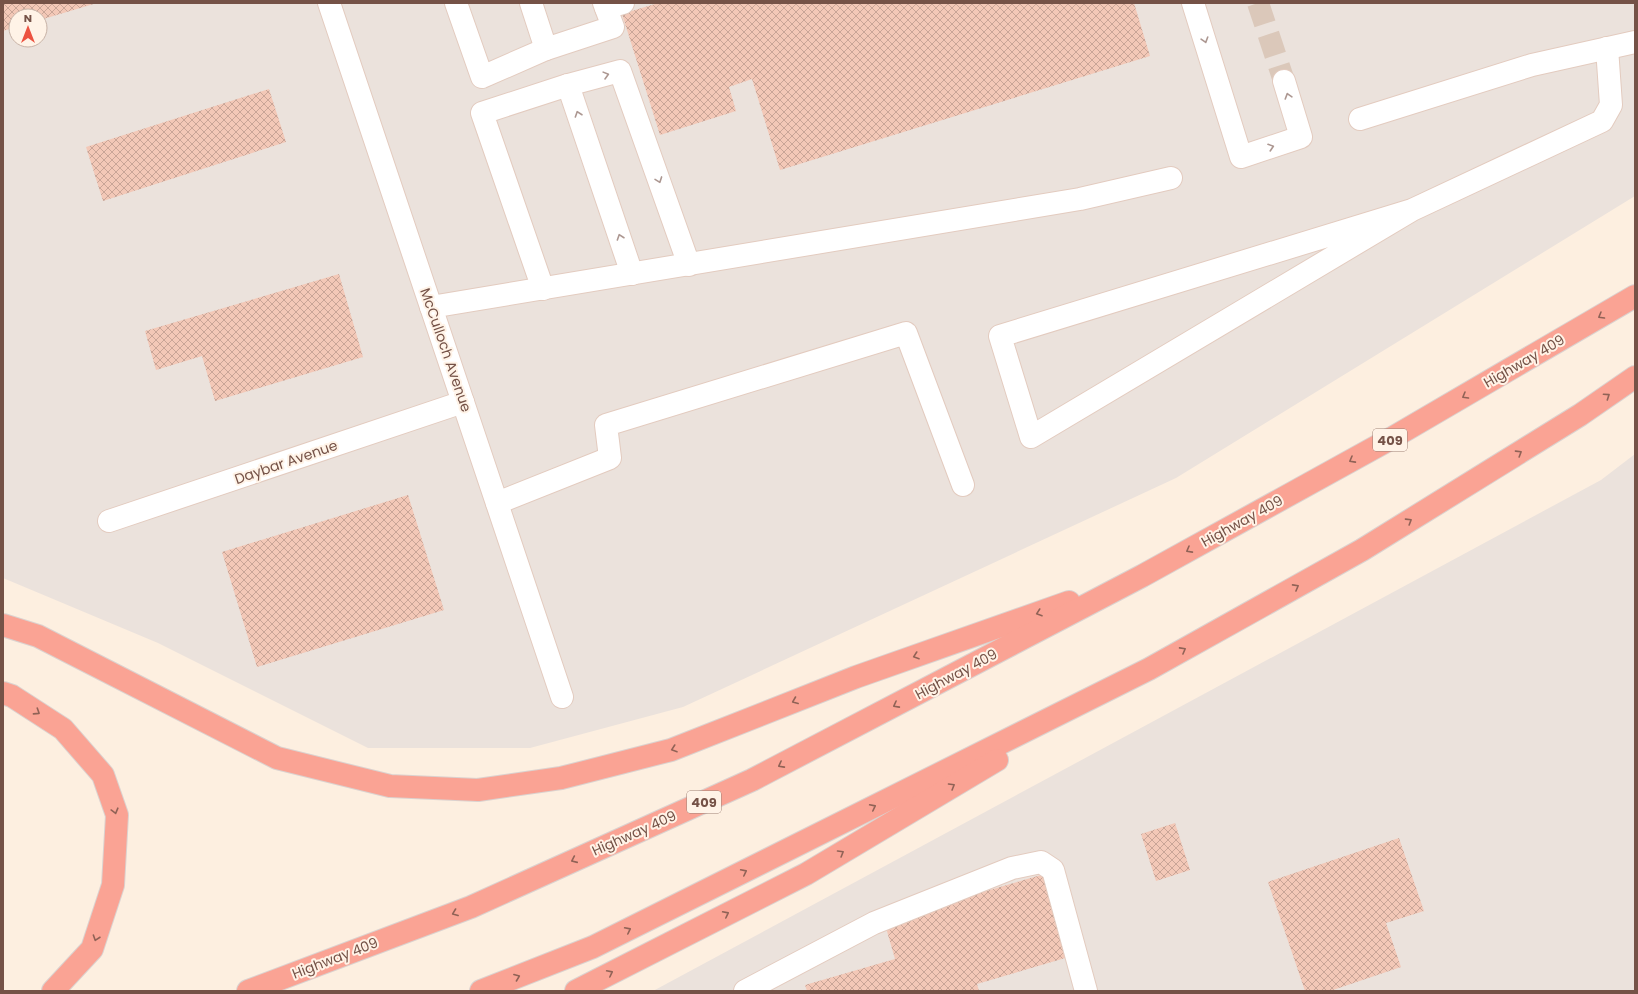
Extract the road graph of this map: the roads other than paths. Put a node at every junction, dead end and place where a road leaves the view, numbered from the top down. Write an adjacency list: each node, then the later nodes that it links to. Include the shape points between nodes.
1 (329, 3): 18 (street, McCulloch Avenue)
2 (456, 3): 8 (street, via 482,77)
3 (531, 3): 8 (street)
4 (1193, 3): 9 (street, one-way to 9, via 1241,157 1301,137)
5 (611, 5): 8 (street, via 613,27)
6 (1635, 42): 7 (street)
7 (1607, 48): 11 (street, via 1532,65); 13 (street, via 1611,105 1602,121)
8 (546, 49)
9 (1284, 81)
10 (568, 85): 14 (street, one-way to 14, via 620,71); 15 (street, one-way to 10); 16 (street, via 482,113)
11 (1360, 119)
12 (1171, 178): 14 (street, via 1080,199)
13 (1412, 210): 13 (street, via 1146,368 1031,437 1000,336)
14 (689, 264): 15 (street)
15 (632, 274): 16 (street)
16 (543, 289): 18 (street)
17 (1635, 296): 24 (highway, Highway 409 / 409, one-way to 24, via 1392,438)
18 (431, 307): 20 (street, McCulloch Avenue)
19 (1635, 377): 26 (highway, one-way to 19, via 1362,550 1580,415)
20 (463, 402): 22 (street, McCulloch Avenue); 23 (street, Daybar Avenue)
21 (963, 485): 22 (street, via 906,333 606,425 610,458)
22 (497, 503): 28 (street, McCulloch Avenue)
23 (109, 521)
24 (1142, 576): 25 (highway, one-way to 25, via 856,677 671,750 561,778 478,790 390,786 277,758 38,636); 30 (highway, Highway 409 / 409, one-way to 30, via 752,780 471,907)
25 (3, 625)
26 (1149, 669): 31 (highway, one-way to 26, via 593,948); 32 (highway, one-way to 26, via 806,874)
27 (3, 693): 29 (highway, one-way to 29, via 12,696 63,729 103,775 117,814 113,885 92,949)
28 (562, 697)
29 (53, 991)
30 (248, 991)
31 (481, 991)
32 (576, 991)
33 (745, 991): 34 (street, via 874,923 1012,868 1041,862 1053,870)
34 (1086, 991)

